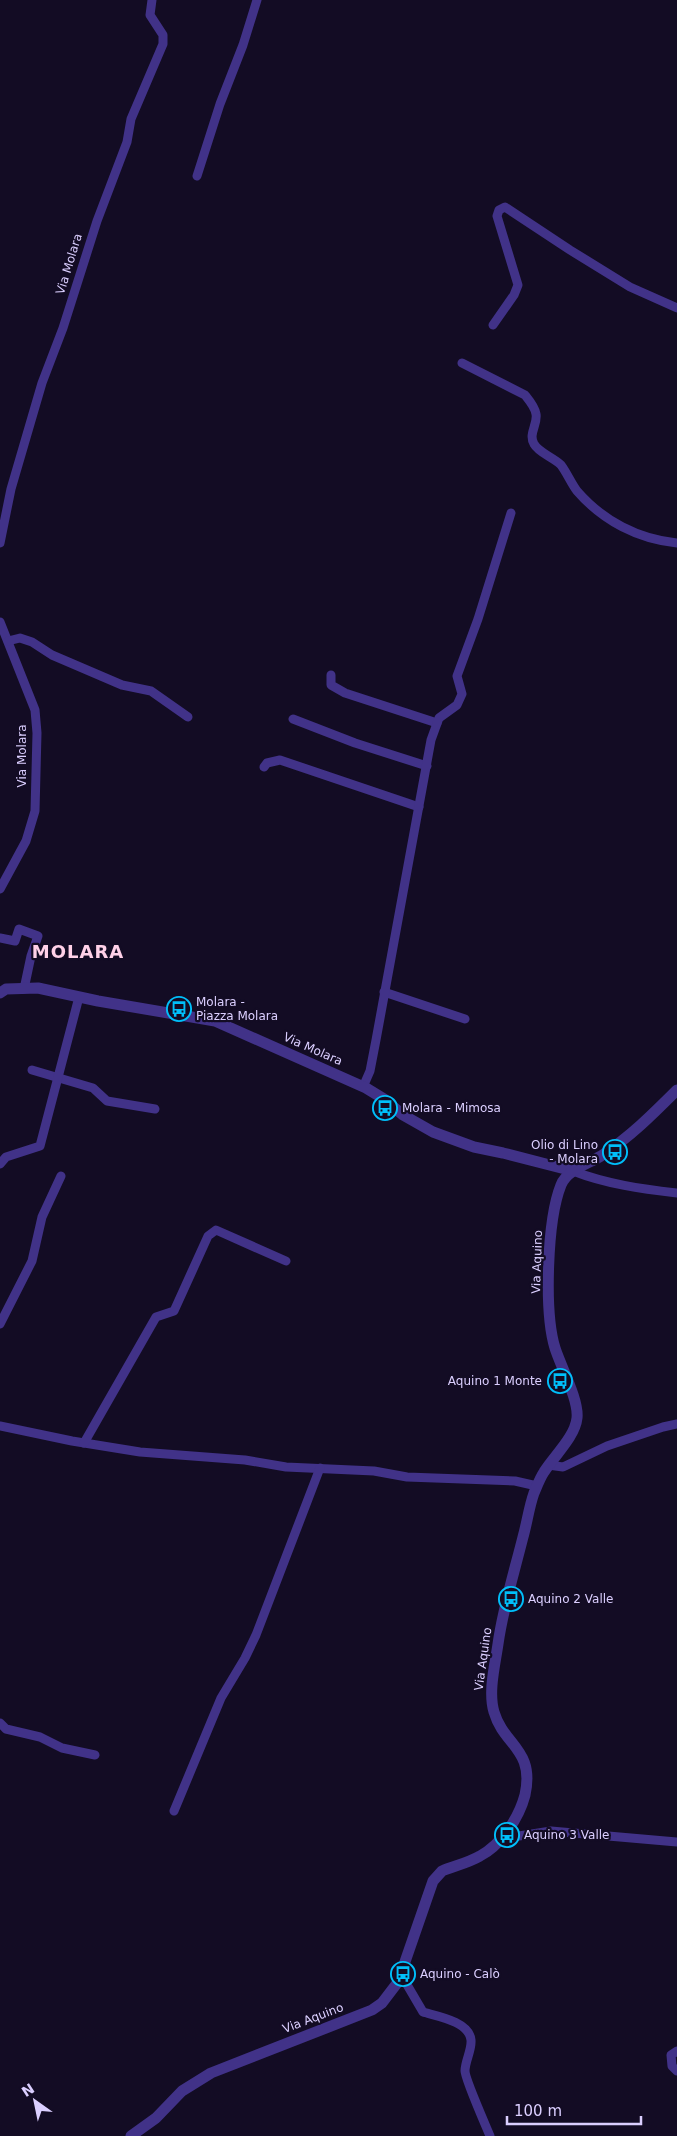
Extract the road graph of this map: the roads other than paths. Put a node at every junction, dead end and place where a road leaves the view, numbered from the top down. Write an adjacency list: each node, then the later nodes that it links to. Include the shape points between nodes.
1 (152, 0): 9 (street, Via Molara, via 150,15 163,34 163,44 131,119 127,142 42,383 11,489)
2 (257, 0): 3 (street)
3 (197, 176)
4 (677, 308): 5 (street, via 630,287 505,207 497,216 518,285)
5 (493, 325)
6 (462, 363): 8 (street, via 525,395 537,415 532,439 535,446 556,461 578,492 595,508 638,535)
7 (511, 513): 15 (street, via 457,676 462,694 457,705)
8 (677, 542)
9 (0, 543)
10 (0, 622): 11 (street, Via Molara)
11 (8, 641): 13 (street, via 20,638 32,642 52,655 122,685 151,691); 19 (street, Via Molara, via 34,710 36,780 35,811 26,841)
12 (331, 676): 15 (street, via 331,685 345,693)
13 (188, 717)
14 (293, 719): 16 (street)
15 (437, 723): 16 (street)
16 (427, 766): 18 (street)
17 (264, 767): 18 (street, via 280,760)
18 (419, 807): 22 (street)
19 (0, 889)
20 (0, 938): 21 (street, via 15,941 19,929 38,936)
21 (24, 989): 23 (street, Via Molara, via 6,989); 24 (street, Via Molara, via 38,988)
22 (384, 992): 25 (street); 28 (street, via 370,1071)
23 (0, 993)
24 (79, 997): 27 (street); 28 (street, Via Molara, via 215,1021)
25 (465, 1019)
26 (32, 1070): 27 (street)
27 (58, 1078): 30 (street, via 93,1088 107,1101); 31 (street, via 40,1146 6,1157)
28 (363, 1086): 32 (street, Via Molara, via 433,1132 474,1148)
29 (677, 1090): 32 (street, via 631,1135)
30 (155, 1109)
31 (0, 1164)
32 (573, 1171): 34 (street, via 592,1179); 40 (street, Via Aquino, via 562,1184 553,1221 549,1294 554,1346 576,1403 578,1417 572,1433)
33 (61, 1176): 36 (street, via 42,1218 32,1261)
34 (677, 1193)
35 (286, 1261): 39 (street, via 216,1230 208,1236 174,1311 156,1317)
36 (0, 1324)
37 (677, 1424): 40 (street, via 607,1446 563,1467)
38 (0, 1426): 39 (street)
39 (84, 1443): 41 (street, via 140,1452)
40 (548, 1465): 42 (street, Via Aquino)
41 (320, 1468): 42 (street, via 515,1481); 45 (street, via 256,1635 221,1698)
42 (537, 1486): 46 (street, Via Aquino, via 505,1606 492,1700 498,1724 516,1746 527,1771 525,1795)
43 (0, 1723): 44 (street, via 6,1729)
44 (96, 1756)
45 (174, 1811)
46 (507, 1832): 47 (street, via 519,1836 552,1832); 48 (street, Via Aquino, via 482,1856 437,1875)
47 (677, 1842)
48 (399, 1976): 51 (street, Via Aquino, via 391,1993 372,2010 211,2073 182,2091 156,2118); 52 (street, via 423,2012 451,2020 468,2032 471,2040 464,2071)
49 (677, 2051): 50 (street, via 671,2055 672,2066)
50 (677, 2071)
51 (131, 2136)
52 (490, 2136)

